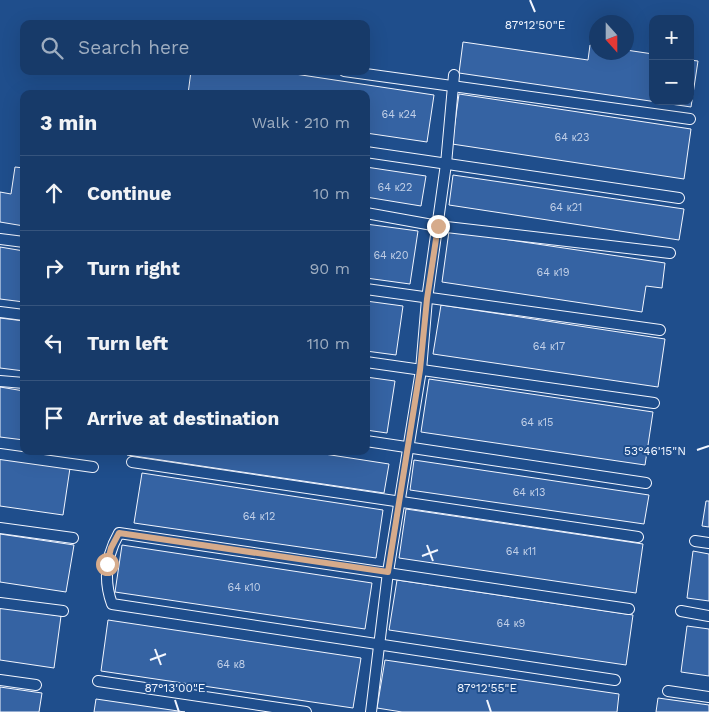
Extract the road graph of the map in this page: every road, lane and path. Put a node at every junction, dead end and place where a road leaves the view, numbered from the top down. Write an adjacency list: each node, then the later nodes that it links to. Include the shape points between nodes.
1 (370, 73): 2 (lane)
2 (453, 80): 3 (lane); 5 (lane)
3 (690, 119)
4 (370, 153): 5 (lane)
5 (446, 164): 6 (lane); 8 (lane)
6 (679, 198)
7 (370, 214): 8 (lane)
8 (438, 226): 11 (lane); 13 (lane)
9 (0, 240): 10 (lane)
10 (20, 242)
11 (670, 253)
12 (370, 290): 13 (lane)
13 (427, 299): 16 (lane); 18 (lane)
14 (0, 312): 15 (lane)
15 (20, 314)
16 (660, 330)
17 (370, 363): 18 (lane)
18 (420, 370): 21 (lane); 23 (lane)
19 (0, 381): 20 (lane)
20 (20, 383)
21 (654, 403)
22 (370, 442): 23 (lane)
23 (407, 447): 27 (lane); 28 (lane)
24 (0, 454): 26 (lane)
25 (132, 462): 28 (lane)
26 (92, 467)
27 (646, 483)
28 (399, 502): 30 (lane); 34 (lane)
29 (0, 528): 31 (lane)
30 (638, 537)
31 (73, 538)
32 (695, 541): 33 (lane)
33 (709, 543)
34 (388, 572): 36 (lane); 40 (lane); 40 (lane, via 119,533 107,564 107,588 112,604)
35 (0, 603): 37 (lane)
36 (629, 609)
37 (63, 611)
38 (681, 611): 39 (lane)
39 (709, 616)
40 (380, 645): 42 (lane); 48 (lane)
41 (0, 680): 44 (lane)
42 (615, 680)
43 (98, 681): 47 (lane)
44 (36, 685)
45 (668, 691): 46 (lane)
46 (709, 697)
47 (306, 712)
48 (371, 712)

